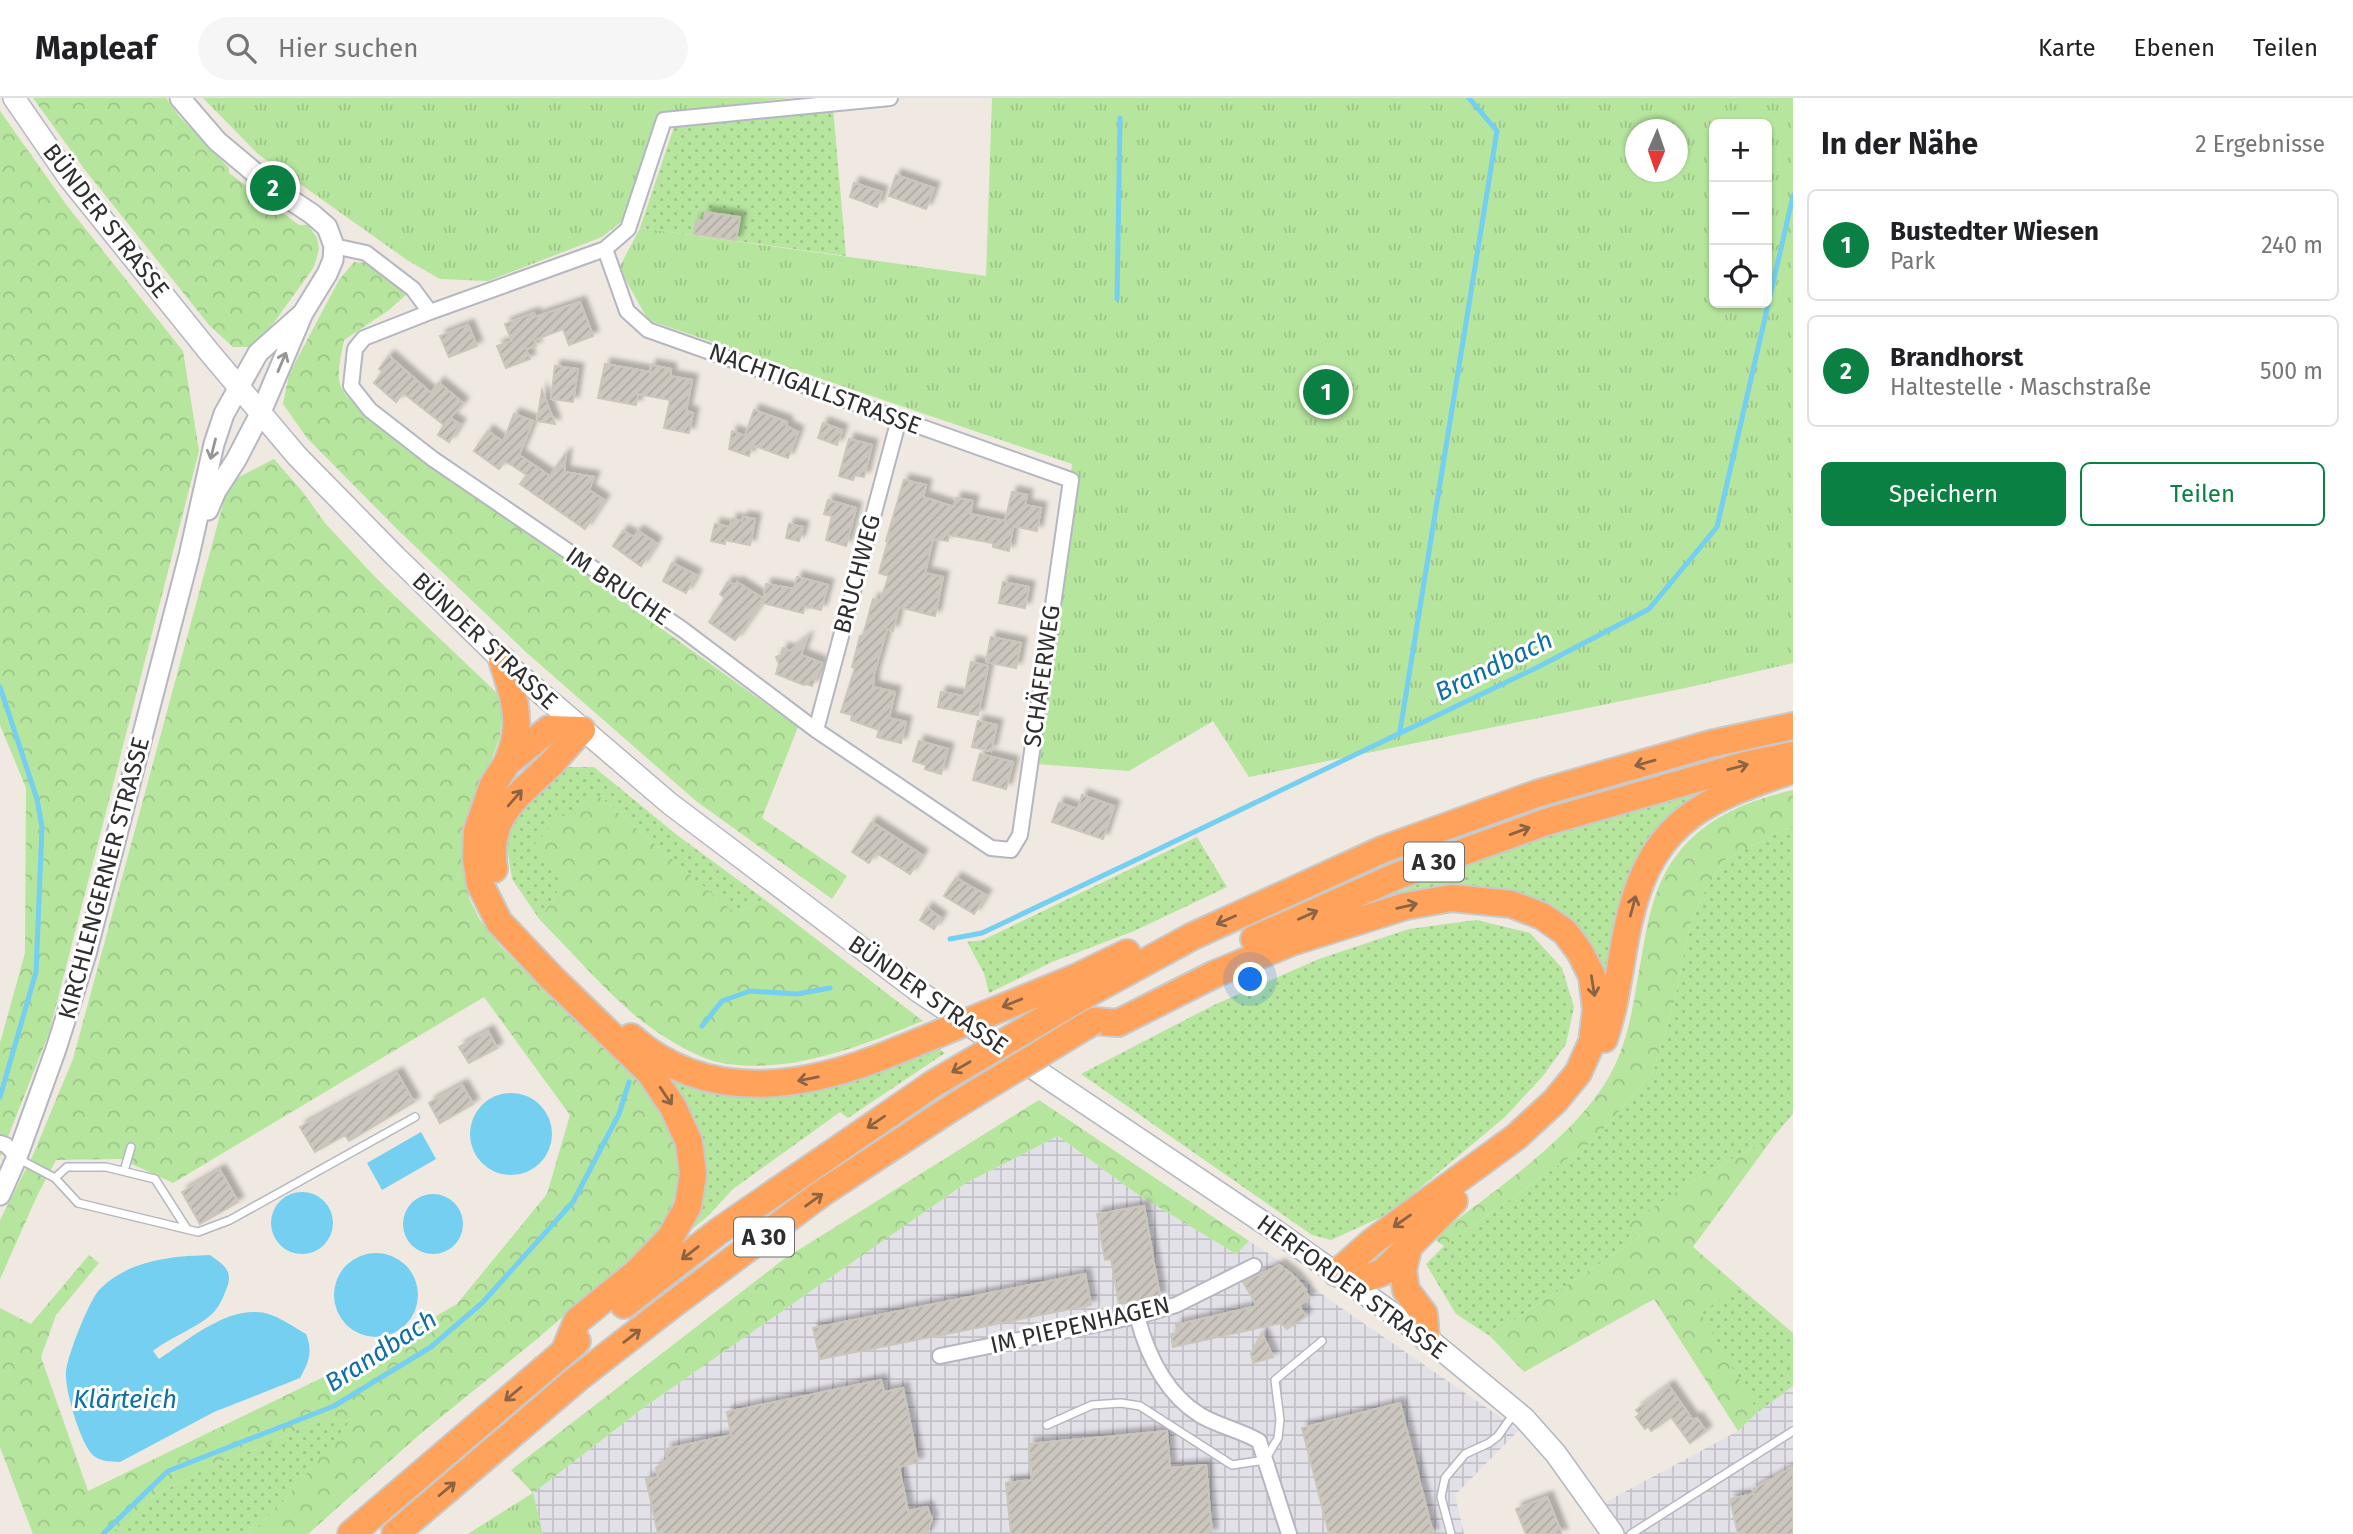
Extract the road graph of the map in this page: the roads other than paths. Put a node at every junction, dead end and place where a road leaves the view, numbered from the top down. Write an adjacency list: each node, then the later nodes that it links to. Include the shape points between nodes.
1 (14, 98): 8 (main road, BÜNDER STRASSE, via 69,178)
2 (180, 98): 4 (street, via 217,142 327,228)
3 (890, 98): 5 (street, via 664,120 628,229)
4 (334, 246): 6 (street, via 366,253 413,289); 7 (street, via 327,274)
5 (605, 249): 6 (street, IM BRUCHE); 10 (street, NACHTIGALLSTRASSE, via 627,311 648,330)
6 (430, 312): 16 (street, IM BRUCHE, via 364,338 355,349 351,386 370,410 454,474 682,629)
7 (303, 313): 8 (street, KIRCHLENGERNER STRASSE, via 258,353); 9 (street, KIRCHLENGERNER STRASSE, one-way to 7)
8 (238, 386): 9 (main road, BÜNDER STRASSE); 12 (street, KIRCHLENGERNER STRASSE, one-way to 12, via 214,444)
9 (261, 412): 12 (street, KIRCHLENGERNER STRASSE, via 216,491); 13 (main road, BÜNDER STRASSE, via 320,480)
10 (899, 419): 11 (street, NACHTIGALLSTRASSE); 16 (street, BRUCHWEG)
11 (1070, 480): 20 (street, SCHÄFERWEG, via 1020,835 1011,849)
12 (189, 556): 27 (street, KIRCHLENGERNER STRASSE, via 86,954)
13 (502, 660): 15 (main road, BÜNDER STRASSE); 18 (highway, via 516,715)
14 (1793, 726): 21 (highway, A 30, one-way to 21, via 1710,744 1536,794 1384,849)
15 (582, 730): 18 (highway, via 549,729); 21 (highway, one-way to 15, bridge, via 818,1077 745,1084 676,1066 646,1050 606,1015 534,941 510,912 495,881 491,849 502,815); 23 (main road, BÜNDER STRASSE, via 765,877 918,991)
16 (816, 730): 20 (street, IM BRUCHE)
17 (1793, 755): 22 (highway, A 30, one-way to 17, via 1207,960 1397,876 1546,822)
18 (507, 763): 38 (highway, one-way to 38, via 477,831 480,884 499,922 650,1073 689,1142 693,1174 688,1206 670,1238 577,1321)
19 (1793, 770): 32 (highway, one-way to 19, via 1444,1209 1563,1110 1582,1084 1612,1016 1632,906 1657,847 1706,804)
20 (991, 848)
21 (1079, 987): 38 (highway, A 30, one-way to 38, bridge, via 719,1231)
22 (1094, 1021): 34 (highway, one-way to 34, via 1118,1023 1292,942 1406,905 1452,898 1511,904 1542,916 1565,932 1592,976 1596,1010 1592,1042 1578,1073 1517,1137 1372,1242); 45 (highway, A 30, one-way to 22, bridge, via 578,1378 822,1194)
23 (1054, 1082): 34 (main road, HERFORDER STRASSE)
24 (415, 1117): 31 (lane, via 230,1220 198,1232)
25 (0, 1143): 27 (street)
26 (131, 1147): 28 (lane)
27 (17, 1157): 29 (lane); 30 (street, KIRCHLENGERNER STRASSE)
28 (124, 1171): 29 (lane, via 67,1167); 31 (lane, via 155,1179)
29 (55, 1178): 31 (lane, via 78,1203)
30 (0, 1195)
31 (187, 1229)
32 (1408, 1249): 34 (highway, via 1383,1272 1367,1278); 36 (highway, via 1406,1290 1424,1314)
33 (1254, 1266): 35 (street, IM PIEPENHAGEN, via 1176,1305)
34 (1337, 1273): 36 (main road, HERFORDER STRASSE)
35 (1137, 1316): 39 (street, IM PIEPENHAGEN); 43 (street, via 1167,1385 1202,1416 1259,1441)
36 (1426, 1337): 40 (main road, HERFORDER STRASSE)
37 (1322, 1341): 43 (lane, via 1275,1380 1278,1438)
38 (565, 1350): 44 (highway, A 30, one-way to 44)
39 (940, 1356)
40 (1516, 1412): 47 (lane, via 1498,1436 1465,1454 1445,1478 1441,1497); 48 (main road, HERFORDER STRASSE, via 1556,1454)
41 (1047, 1425): 43 (lane, via 1092,1405 1140,1406 1232,1465)
42 (1793, 1431): 49 (lane)
43 (1265, 1460): 46 (street)
44 (351, 1534)
45 (395, 1534)
46 (1289, 1534)
47 (1451, 1534)
48 (1613, 1534)
49 (1631, 1534)

